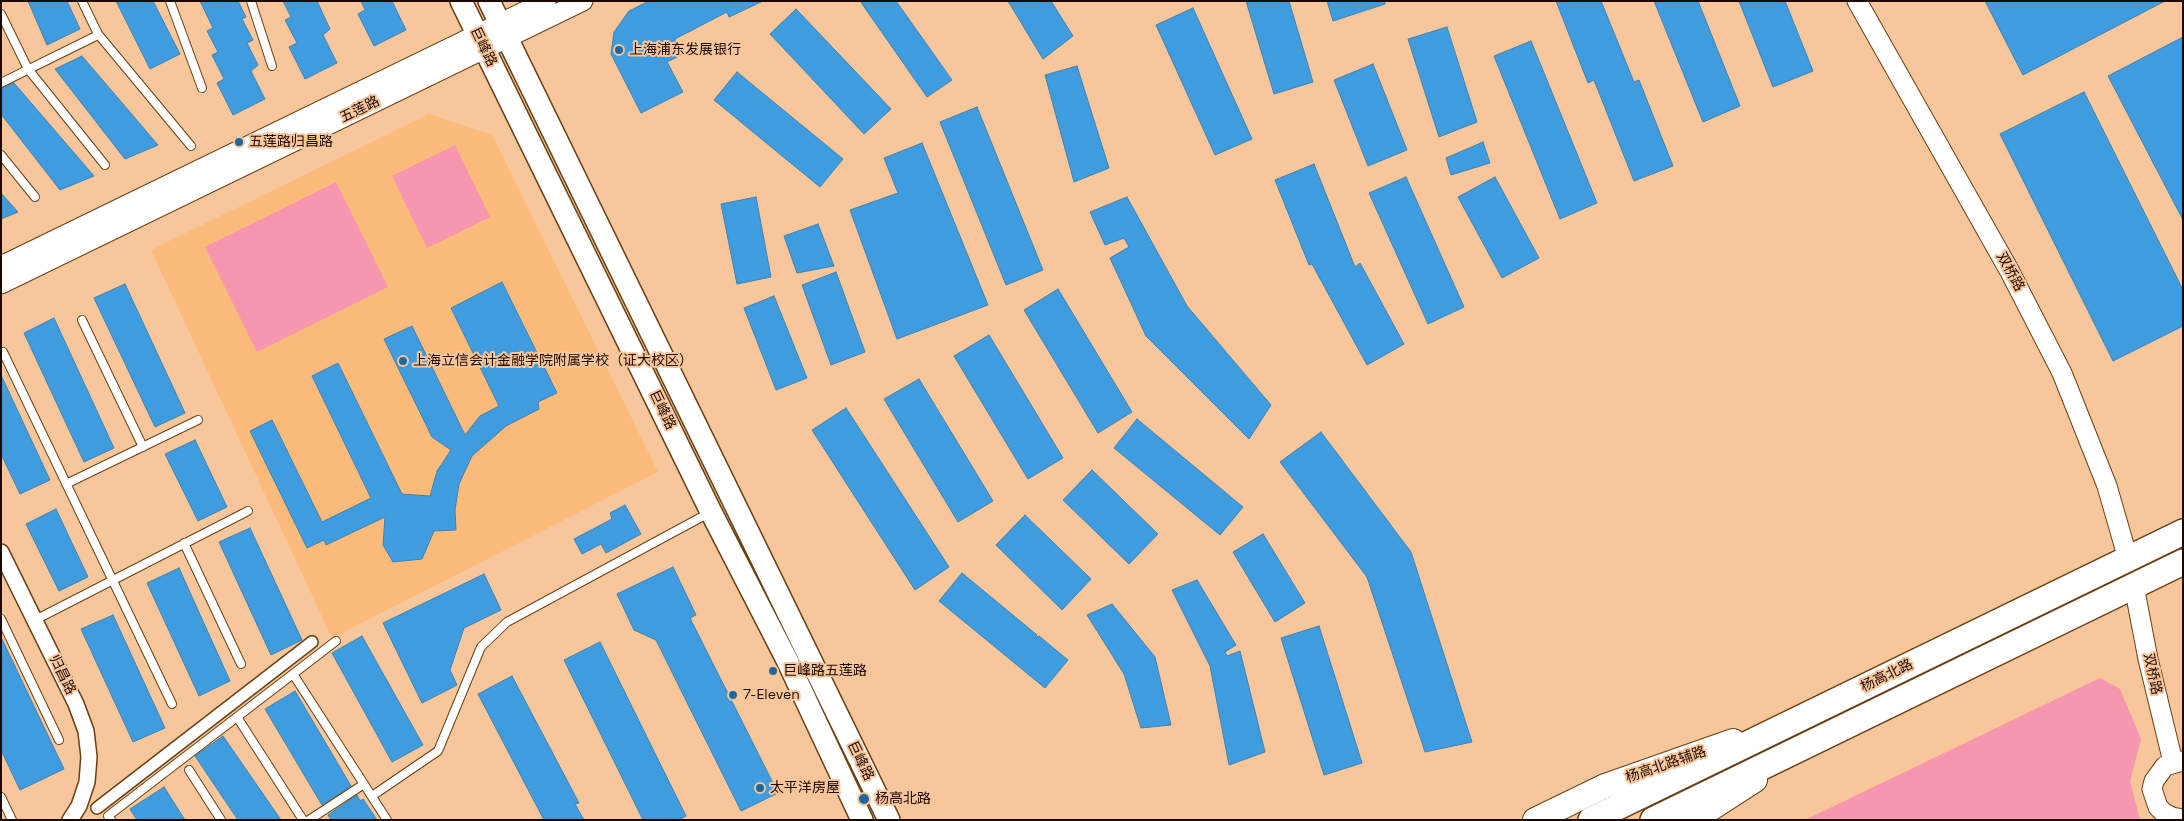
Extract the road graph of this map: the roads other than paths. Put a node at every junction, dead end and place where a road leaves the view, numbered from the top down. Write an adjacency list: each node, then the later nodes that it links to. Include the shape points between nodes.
1 (82, 1): 11 (lane)
2 (170, 1): 16 (lane)
3 (251, 1): 13 (lane)
4 (461, 1): 12 (main road, 巨峰路)
5 (490, 1): 10 (main road, 巨峰路)
6 (546, 1): 10 (street, 五莲路)
7 (583, 1): 10 (street, 五莲路)
8 (1857, 1): 33 (street, 双桥路, via 2054,356 2087,432)
9 (1, 14): 14 (lane)
10 (503, 31): 12 (street, 五莲路); 64 (main road, 巨峰路)
11 (98, 35): 14 (lane); 17 (lane)
12 (481, 42): 21 (street, 五莲路); 22 (street, 五莲路); 29 (main road, 巨峰路)
13 (272, 66)
14 (28, 69): 15 (lane); 19 (lane)
15 (1, 83)
16 (202, 88)
17 (191, 146)
18 (1, 156): 20 (lane)
19 (105, 165)
20 (35, 197)
21 (1, 266)
22 (1, 284)
23 (82, 320): 26 (lane)
24 (3, 352): 27 (lane)
25 (198, 420): 26 (lane)
26 (143, 447): 27 (lane)
27 (66, 484): 35 (lane)
28 (248, 512): 31 (lane)
29 (711, 512): 52 (lane, via 507,622 481,647 438,751); 63 (main road, 巨峰路, via 787,660)
30 (2183, 532): 33 (highway, 杨高北路)
31 (184, 543): 35 (lane); 42 (lane)
32 (1, 552): 38 (street, 归昌路)
33 (2128, 559): 46 (highway, 杨高北路)
34 (2183, 562): 36 (highway, 杨高北路)
35 (112, 580): 38 (lane); 44 (lane)
36 (2134, 586): 48 (highway, 杨高北路); 49 (street, 双桥路, via 2148,659)
37 (1, 619): 39 (lane)
38 (35, 620): 57 (street, 归昌路, via 86,731 87,782)
39 (5, 635): 47 (lane)
40 (336, 641): 43 (lane)
41 (312, 642): 54 (street)
42 (241, 664)
43 (293, 674): 45 (lane); 51 (lane)
44 (172, 704)
45 (237, 717): 58 (lane, via 108,816); 60 (lane)
46 (1801, 718): 65 (main road, 杨高北路辅路, via 1605,786); 66 (highway, 杨高北路)
47 (59, 740)
48 (1814, 743): 67 (highway, 杨高北路); 68 (main road)
49 (2178, 762): 55 (street, 双桥路, via 2165,766 2154,781 2154,798 2164,813)
50 (189, 770): 59 (lane)
51 (364, 784): 52 (lane); 61 (lane)
52 (372, 796): 62 (lane)
53 (1, 797): 56 (lane)
54 (97, 808)
55 (2183, 819)
56 (12, 820)
57 (70, 820)
58 (111, 820)
59 (221, 820)
60 (302, 820)
61 (309, 820)
62 (388, 820)
63 (862, 820)
64 (889, 820)
65 (1534, 820)
66 (1591, 820)
67 (1652, 820)
68 (1693, 820)

